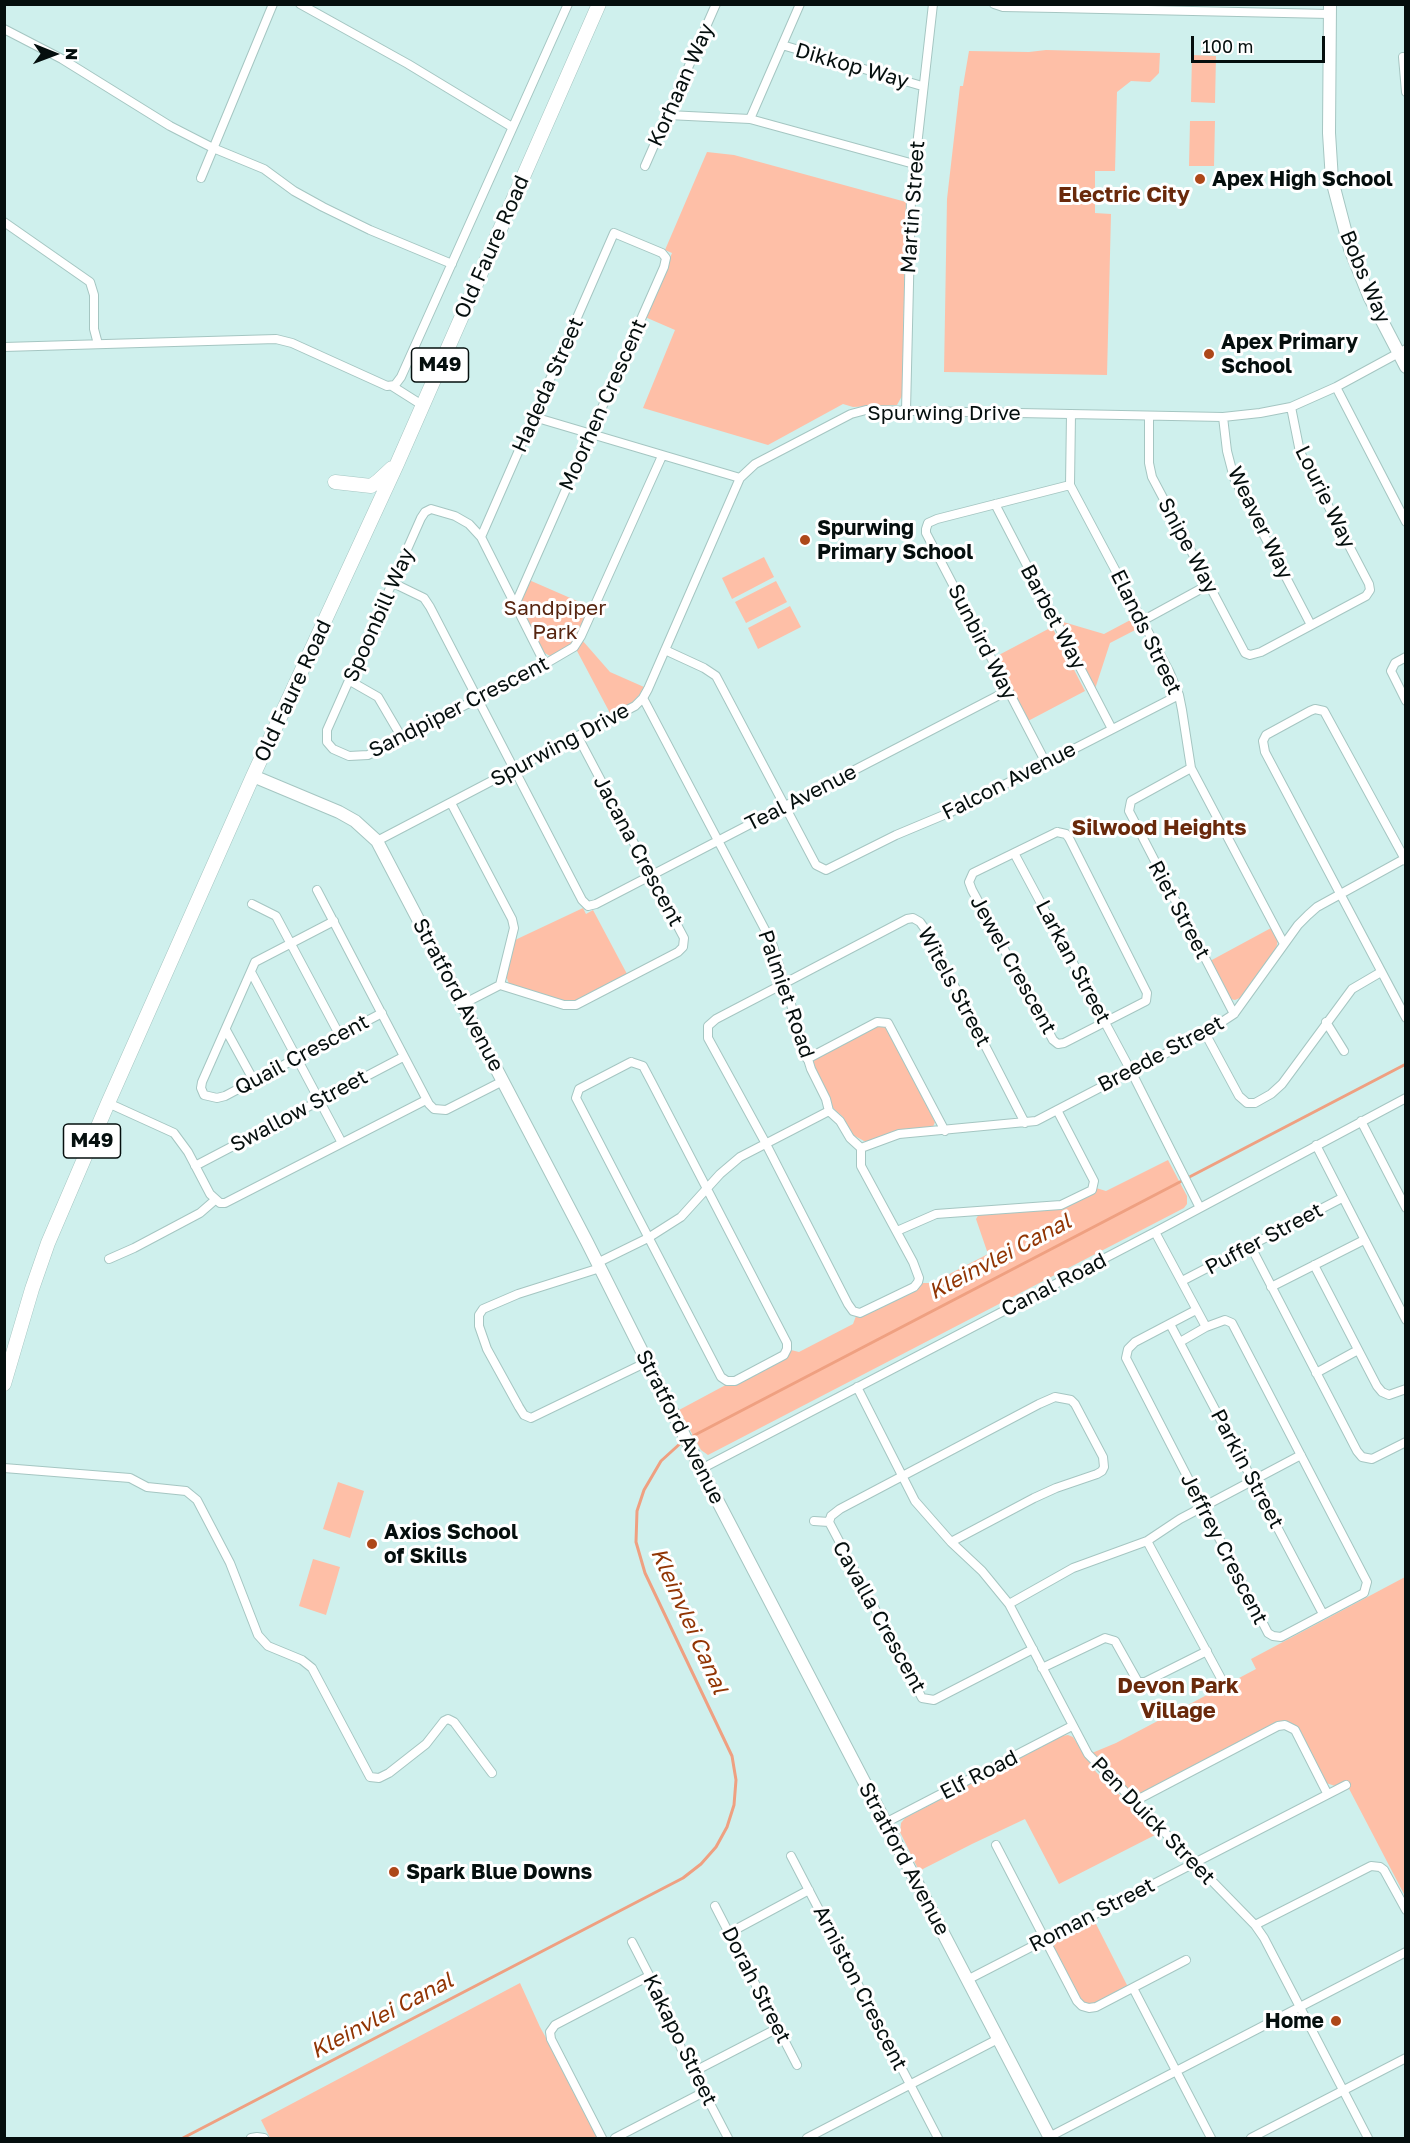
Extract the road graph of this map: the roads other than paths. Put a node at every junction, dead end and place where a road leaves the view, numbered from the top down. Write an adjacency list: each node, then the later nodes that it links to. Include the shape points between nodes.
1 (273, 4): 22 (street)
2 (300, 4): 21 (street)
3 (568, 4): 21 (street)
4 (599, 4): 35 (main road, Old Faure Road / M49)
5 (716, 4): 19 (street, Korhaan Way)
6 (800, 4): 15 (street)
7 (933, 4): 17 (street, Martin Street)
8 (994, 4): 9 (street)
9 (1056, 6): 10 (street)
10 (1121, 7): 11 (street)
11 (1165, 8): 12 (street)
12 (1222, 8): 13 (street)
13 (1329, 9): 31 (street, Bobs Way, via 1332,180 1350,249 1369,296)
14 (4, 29): 22 (street)
15 (782, 45): 17 (street, Dikkop Way); 20 (street)
16 (1403, 57): 18 (street)
17 (922, 87): 23 (street, Martin Street)
18 (1406, 92)
19 (668, 115): 20 (street); 24 (street, Korhaan Way)
20 (750, 119): 23 (street)
21 (512, 127): 28 (street)
22 (213, 148): 25 (street); 28 (street, via 264,169 294,191 370,230)
23 (914, 164): 37 (street, Martin Street)
24 (645, 166)
25 (201, 178)
26 (4, 222): 29 (street, via 90,282)
27 (614, 234): 40 (street, Hadeda Street); 42 (street, Moorhen Crescent, via 666,258)
28 (452, 264): 33 (street, via 401,377)
29 (98, 344): 30 (street); 33 (street, via 276,339)
30 (4, 347)
31 (1402, 351): 32 (street, Bobs Way); 34 (street, Spurwing Drive)
32 (1406, 367)
33 (392, 386): 35 (street)
34 (1336, 387): 36 (street, Spurwing Drive); 49 (street)
35 (422, 405): 44 (main road, Old Faure Road / M49)
36 (1291, 407): 41 (street, Spurwing Drive); 55 (street, Lourie Way, via 1303,458 1369,584 1370,593)
37 (906, 411): 38 (street, Spurwing Drive); 45 (street, Spurwing Drive, via 866,410 850,414 755,464)
38 (1071, 414): 39 (street, Spurwing Drive); 47 (street, Elands Street)
39 (1149, 416): 41 (street, Spurwing Drive); 52 (street, Snipe Way, via 1152,477)
40 (534, 417): 42 (street); 50 (street, Hadeda Street)
41 (1223, 417): 55 (street, Weaver Way, via 1234,478)
42 (591, 434): 43 (street); 53 (street, Moorhen Crescent)
43 (662, 456): 45 (street); 58 (street, Sandpiper Crescent, via 581,636 568,651)
44 (397, 464): 46 (main road, via 371,486); 72 (main road, Old Faure Road / M49)
45 (740, 478): 56 (street, Spurwing Drive)
46 (335, 482)
47 (1070, 485): 48 (street); 54 (street, Elands Street)
48 (995, 504): 60 (street, Sunbird Way, via 932,520 926,533); 65 (street, Barbet Way)
49 (1406, 522)
50 (481, 537): 51 (street, Spoonbill Way, via 468,524 437,510 424,512); 53 (street)
51 (393, 583): 59 (street, Spoonbill Way); 63 (street, via 427,602)
52 (1208, 585): 54 (street); 55 (street, Snipe Way, via 1245,653 1250,655)
53 (515, 605): 58 (street)
54 (1142, 621): 61 (street, Elands Street)
55 (1311, 625)
56 (665, 650): 62 (street, Spurwing Drive); 74 (street, via 716,676)
57 (1406, 657): 64 (street, via 1395,663 1391,671)
58 (545, 664): 63 (street, Sandpiper Crescent)
59 (350, 681): 66 (street, Spoonbill Way); 68 (street, via 378,697)
60 (1007, 691): 69 (street, Sunbird Way); 74 (street, Teal Avenue)
61 (1179, 695): 65 (street, Falcon Avenue); 70 (street, Elands Street)
62 (643, 698): 67 (street, Spurwing Drive); 75 (street, Palmiet Road)
63 (478, 699): 68 (street, Sandpiper Crescent); 71 (street)
64 (1406, 701)
65 (1112, 729): 69 (street, Falcon Avenue)
66 (327, 730): 68 (street, Sandpiper Crescent, via 329,746 349,756 368,755)
67 (578, 737): 71 (street, Spurwing Drive); 79 (street, Jacana Crescent)
68 (402, 738)
69 (1046, 764): 74 (street, Falcon Avenue, via 826,870 816,865)
70 (1191, 768): 85 (street, Elands Street); 92 (street, Riet Street, via 1131,801 1129,811)
71 (514, 770): 73 (street, Spurwing Drive); 79 (street, Teal Avenue, via 584,903 596,904)
72 (253, 776): 76 (street, Stratford Avenue, via 339,812); 109 (main road, Old Faure Road / M49)
73 (451, 803): 76 (street, Spurwing Drive); 89 (street, via 513,923)
74 (785, 807): 75 (street, Teal Avenue)
75 (719, 840): 79 (street, Teal Avenue); 88 (street, Palmiet Road, via 772,943)
76 (377, 841): 90 (street, Stratford Avenue)
77 (1014, 853): 95 (street, Larkan Street); 95 (street, Jewel Crescent, via 1057,832 1066,834 1147,993 1146,1001); 95 (street, Jewel Crescent, via 969,878 991,926 1055,1042 1064,1043)
78 (1405, 859): 81 (street, Breede Street); 81 (street, via 1326,713 1315,709 1273,730 1263,737 1265,752)
79 (652, 876): 89 (street, Jacana Crescent, via 684,938 678,952 572,1006)
80 (318, 890): 83 (street)
81 (1340, 895): 85 (street, Breede Street, via 1317,907); 87 (street)
82 (252, 904): 84 (street, via 276,916)
83 (334, 921): 84 (street, Quail Crescent); 91 (street)
84 (292, 942): 86 (street, Quail Crescent, via 255,962); 98 (street)
85 (1284, 944): 92 (street, Breede Street)
86 (250, 972): 96 (street, Quail Crescent); 101 (street)
87 (1381, 972): 93 (street); 94 (street, via 1352,989)
88 (785, 982): 102 (street, Palmiet Road); 113 (street, Witels Street, via 907,919 916,919 925,929); 115 (street, via 716,1019 707,1032)
89 (500, 985): 90 (street)
90 (463, 1004): 105 (street, Stratford Avenue)
91 (382, 1013): 98 (street, Quail Crescent); 100 (street)
92 (1234, 1014): 97 (street, Breede Street)
93 (1406, 1017)
94 (1326, 1022): 97 (street, via 1277,1090 1250,1104 1239,1096); 99 (street)
95 (1106, 1023): 103 (street, Larkan Street)
96 (226, 1030): 104 (street); 104 (street, Quail Crescent, via 202,1082 204,1095 217,1098)
97 (1205, 1033): 103 (street, Breede Street)
98 (340, 1036): 101 (street, Quail Crescent)
99 (1344, 1051)
100 (404, 1057): 106 (street, Swallow Street); 107 (street)
101 (297, 1058): 104 (street, Quail Crescent); 106 (street)
102 (807, 1059): 111 (street, Palmiet Road); 114 (street, via 877,1022 888,1023)
103 (1131, 1071): 110 (street, Breede Street); 123 (street, Larkan Street)
104 (254, 1081)
105 (503, 1081): 107 (street, via 446,1110 434,1109); 131 (street, Stratford Avenue)
106 (320, 1099): 116 (street); 119 (street, Swallow Street)
107 (426, 1100): 116 (street)
108 (1405, 1100): 112 (street, Canal Road)
109 (108, 1103): 119 (street, via 174,1133); 143 (main road, Old Faure Road / M49, via 38,1270)
110 (1057, 1110): 113 (street, Breede Street); 125 (street, via 1094,1181 1092,1190 1061,1205 936,1214)
111 (829, 1111): 115 (street); 118 (street, Palmiet Road)
112 (1361, 1121): 117 (street, Canal Road); 124 (street)
113 (1025, 1123): 114 (street, Breede Street)
114 (945, 1131): 118 (street, Breede Street, via 899,1134)
115 (765, 1142): 120 (street, via 730,1165); 125 (street, Palmiet Road, via 853,1311 864,1312 918,1282 918,1273)
116 (342, 1143): 122 (street, via 231,1202)
117 (1316, 1145): 121 (street, Puffer Street); 123 (street, Canal Road)
118 (861, 1148): 125 (street, Palmiet Road, via 861,1166)
119 (195, 1166): 122 (street)
120 (707, 1190): 127 (street, via 681,1218); 127 (street, via 643,1066 623,1064 579,1089 578,1104); 127 (street, via 787,1343 784,1355 735,1381 723,1379)
121 (1342, 1198): 128 (street); 129 (street, Puffer Street)
122 (215, 1200): 130 (street, via 200,1213)
123 (1199, 1205): 126 (street, Canal Road)
124 (1406, 1208)
125 (897, 1232)
126 (1155, 1232): 133 (street, Puffer Street); 144 (street, Canal Road)
127 (648, 1238): 131 (street)
128 (1364, 1240): 132 (street); 136 (street)
129 (1250, 1245): 133 (street, Puffer Street); 134 (street)
130 (109, 1259)
131 (598, 1265): 141 (street, Stratford Avenue); 141 (street, via 486,1307 479,1320 484,1343 524,1415 531,1418)
132 (1314, 1265): 134 (street); 140 (street)
133 (1182, 1281): 135 (street)
134 (1271, 1287): 142 (street)
135 (1196, 1310): 137 (street, Jeffrey Crescent); 138 (street)
136 (1406, 1320)
137 (1170, 1324): 139 (street, Parkin Street); 152 (street, Jeffrey Crescent, via 1131,1345 1126,1358)
138 (1206, 1327): 139 (street); 147 (street, Jeffrey Crescent, via 1225,1320 1232,1323)
139 (1180, 1342): 151 (street, Parkin Street)
140 (1358, 1350): 142 (street); 145 (street, via 1382,1392 1389,1395)
141 (647, 1362): 149 (street, Stratford Avenue)
142 (1316, 1373): 146 (street, via 1362,1457 1377,1457)
143 (4, 1384)
144 (857, 1387): 149 (street, Canal Road); 150 (street, Pen Duick Street)
145 (1406, 1389)
146 (1406, 1442)
147 (1301, 1455): 151 (street); 158 (street, Jeffrey Crescent, via 1367,1582 1364,1593)
148 (4, 1468): 164 (street, via 130,1478 147,1487 186,1491 197,1500 230,1563 258,1635 268,1646 312,1668 370,1777 389,1773 426,1744 448,1719)
149 (701, 1469): 168 (street, Stratford Avenue)
150 (902, 1477): 154 (street, Cavalla Crescent, via 840,1509); 156 (street, Pen Duick Street, via 915,1501); 156 (street, Cavalla Crescent, via 1055,1398 1067,1398 1075,1404 1103,1457 1102,1471 1034,1498)
151 (1253, 1480): 152 (street); 158 (street, Parkin Street)
152 (1203, 1507): 155 (street); 158 (street, Jeffrey Crescent, via 1268,1633 1286,1635)
153 (814, 1521): 154 (street, Cavalla Crescent)
154 (829, 1522): 159 (street, Cavalla Crescent, via 922,1698 934,1700)
155 (1147, 1541): 157 (street, via 1073,1568); 160 (street)
156 (951, 1542): 157 (street, Pen Duick Street)
157 (1009, 1604): 159 (street, Pen Duick Street)
158 (1323, 1614)
159 (1033, 1649): 161 (street, Pen Duick Street)
160 (1207, 1652): 161 (street, via 1145,1682 1138,1682 1115,1641 1105,1638); 162 (street)
161 (1042, 1668): 163 (street, Pen Duick Street)
162 (1223, 1682)
163 (1072, 1726): 167 (street, Pen Duick Street, via 1094,1762); 168 (street, Elf Road)
164 (492, 1773)
165 (1346, 1785): 166 (street, Roman Street)
166 (1327, 1793): 167 (street, via 1295,1730 1285,1725); 171 (street, Roman Street)
167 (1133, 1802): 171 (street, Pen Duick Street)
168 (885, 1823): 182 (street, Stratford Avenue)
169 (996, 1845): 177 (street)
170 (791, 1856): 172 (street, Arniston Crescent)
171 (1193, 1862): 175 (street, Pen Duick Street); 177 (street, Roman Street)
172 (809, 1890): 176 (street, Arniston Crescent); 191 (street, Arniston Crescent)
173 (715, 1906): 176 (street, Dorah Street)
174 (1406, 1910): 175 (street, via 1384,1870 1371,1866)
175 (1255, 1925): 184 (street, Pen Duick Street)
176 (729, 1933): 185 (street, Dorah Street)
177 (1045, 1939): 182 (street, Roman Street); 183 (street, via 1082,2006 1096,2007)
178 (632, 1942): 181 (street, Kakapo Street)
179 (1406, 1952): 184 (street)
180 (1186, 1960): 183 (street)
181 (649, 1976): 190 (street, Kakapo Street); 197 (street, via 555,2025 550,2032)
182 (967, 1980): 186 (street, Stratford Avenue)
183 (1133, 1988): 189 (street)
184 (1299, 2007): 189 (street); 192 (street, Pen Duick Street)
185 (778, 2028): 188 (street, Dorah Street); 190 (street)
186 (998, 2039): 191 (street); 195 (street, Stratford Avenue)
187 (1406, 2058): 192 (street)
188 (796, 2065)
189 (1176, 2071): 195 (street); 202 (street)
190 (693, 2072): 193 (street, Kakapo Street)
191 (910, 2085): 200 (street); 201 (street, Arniston Crescent)
192 (1343, 2091): 203 (street); 204 (street, Pen Duick Street)
193 (704, 2092): 198 (street); 199 (street, Kakapo Street)
194 (252, 2138): 196 (street)
195 (1049, 2138)
196 (264, 2139)
197 (602, 2139)
198 (615, 2139)
199 (728, 2139)
200 (807, 2139)
201 (938, 2139)
202 (1211, 2139)
203 (1251, 2139)
204 (1368, 2139)

